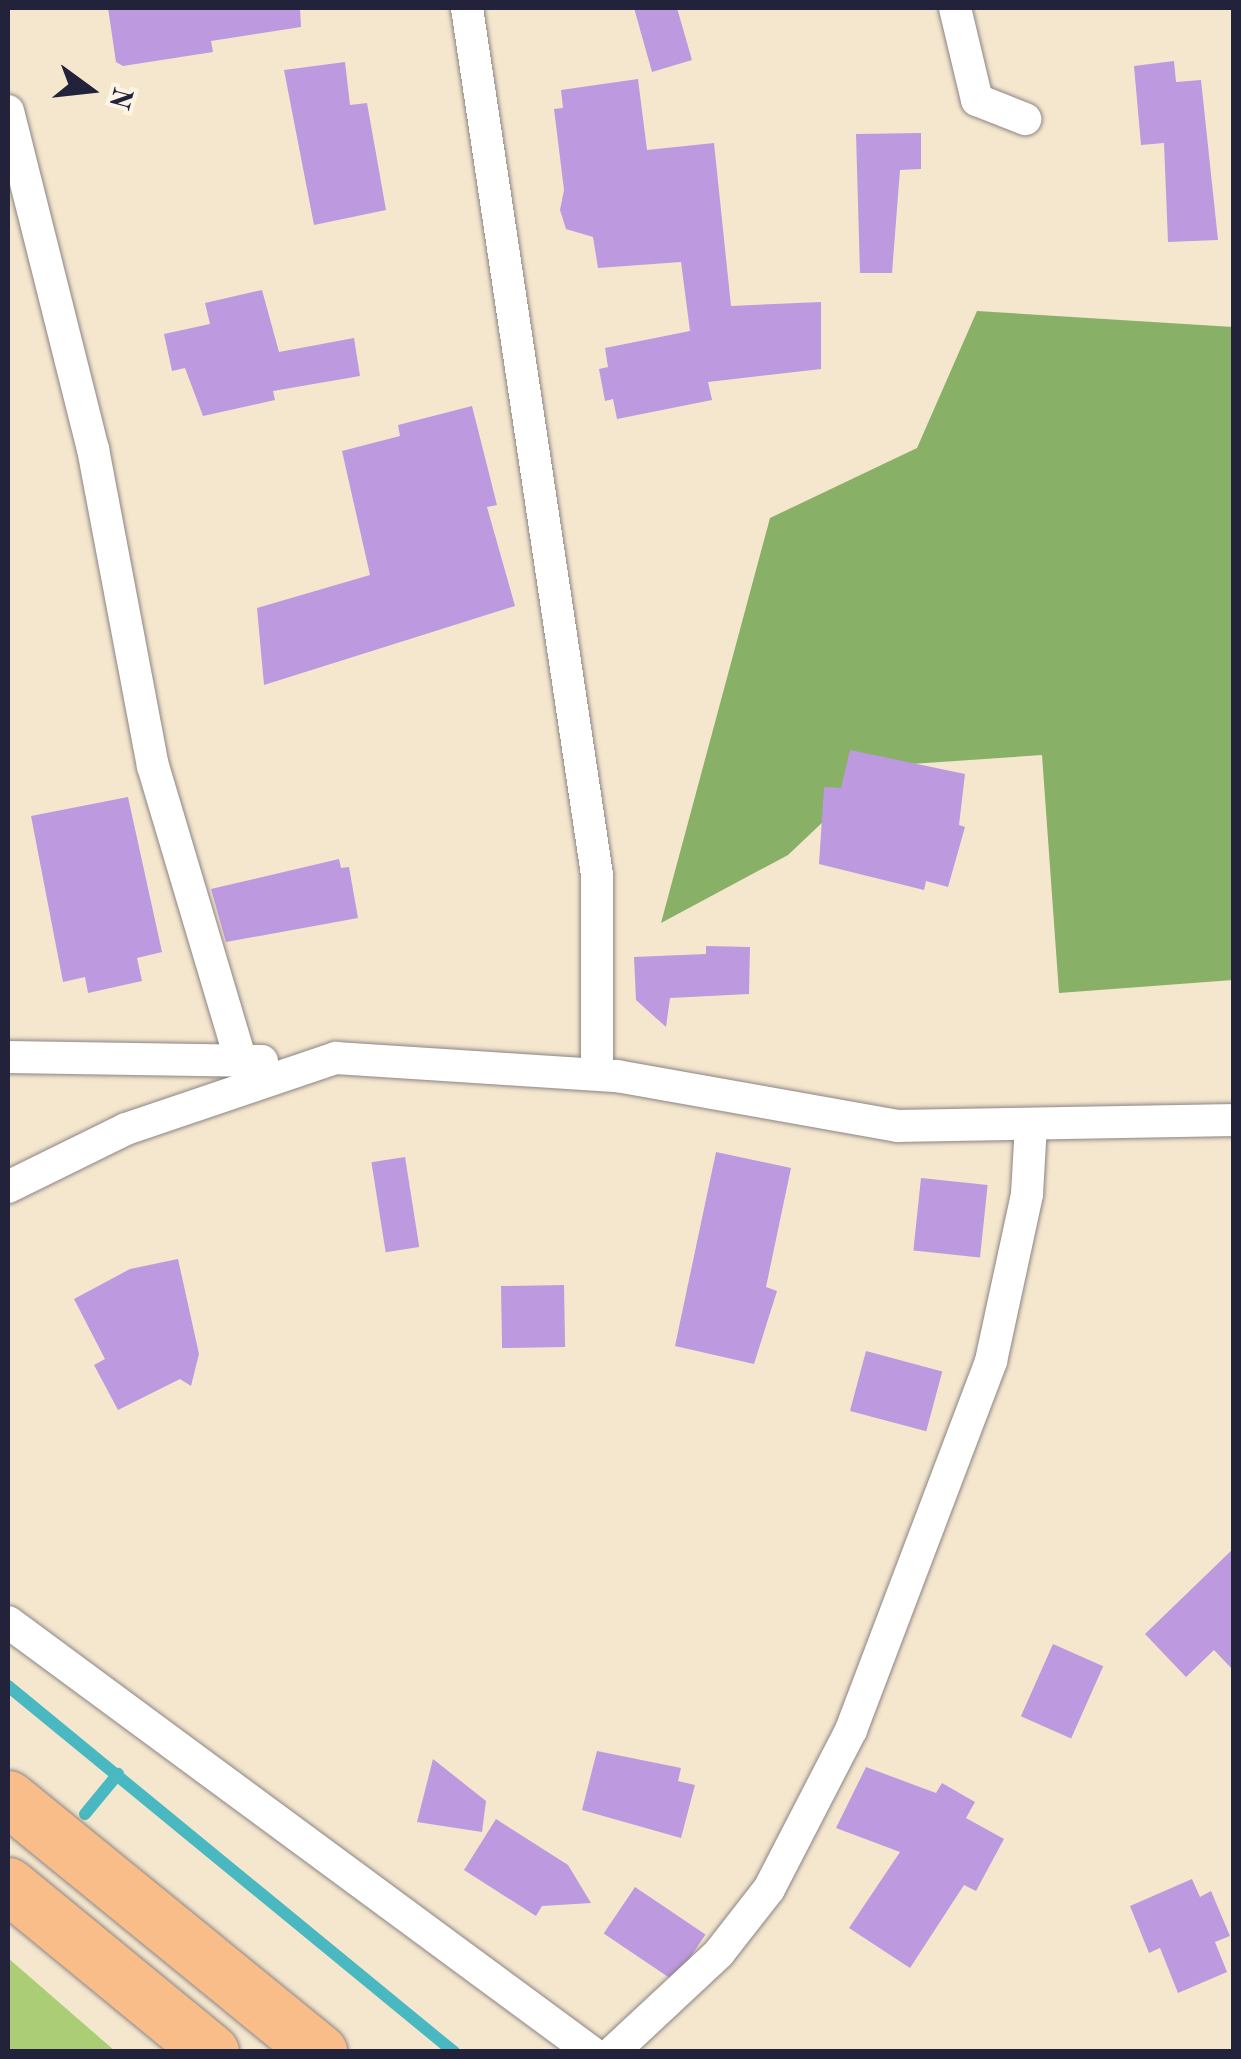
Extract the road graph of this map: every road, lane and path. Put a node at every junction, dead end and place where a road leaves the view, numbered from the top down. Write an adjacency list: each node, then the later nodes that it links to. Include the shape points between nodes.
1 (468, 8): 8 (street, via 597,875)
2 (955, 8): 4 (street, via 977,100)
3 (8, 111): 7 (street, via 93,449 154,766)
4 (1026, 118)
5 (8, 1057): 7 (street)
6 (336, 1058): 7 (street); 8 (street); 11 (street, via 126,1130)
7 (241, 1062)
8 (597, 1073): 10 (street, via 898,1126)
9 (1234, 1120): 10 (street)
10 (1031, 1124): 18 (street, via 1027,1194 991,1361 851,1730 768,1889 720,1953)
11 (8, 1187)
12 (8, 1622): 17 (street)
13 (8, 1798): 16 (highway)
14 (8, 1885): 15 (highway)
15 (211, 2052)
16 (319, 2052)
17 (591, 2052)
18 (613, 2052)

